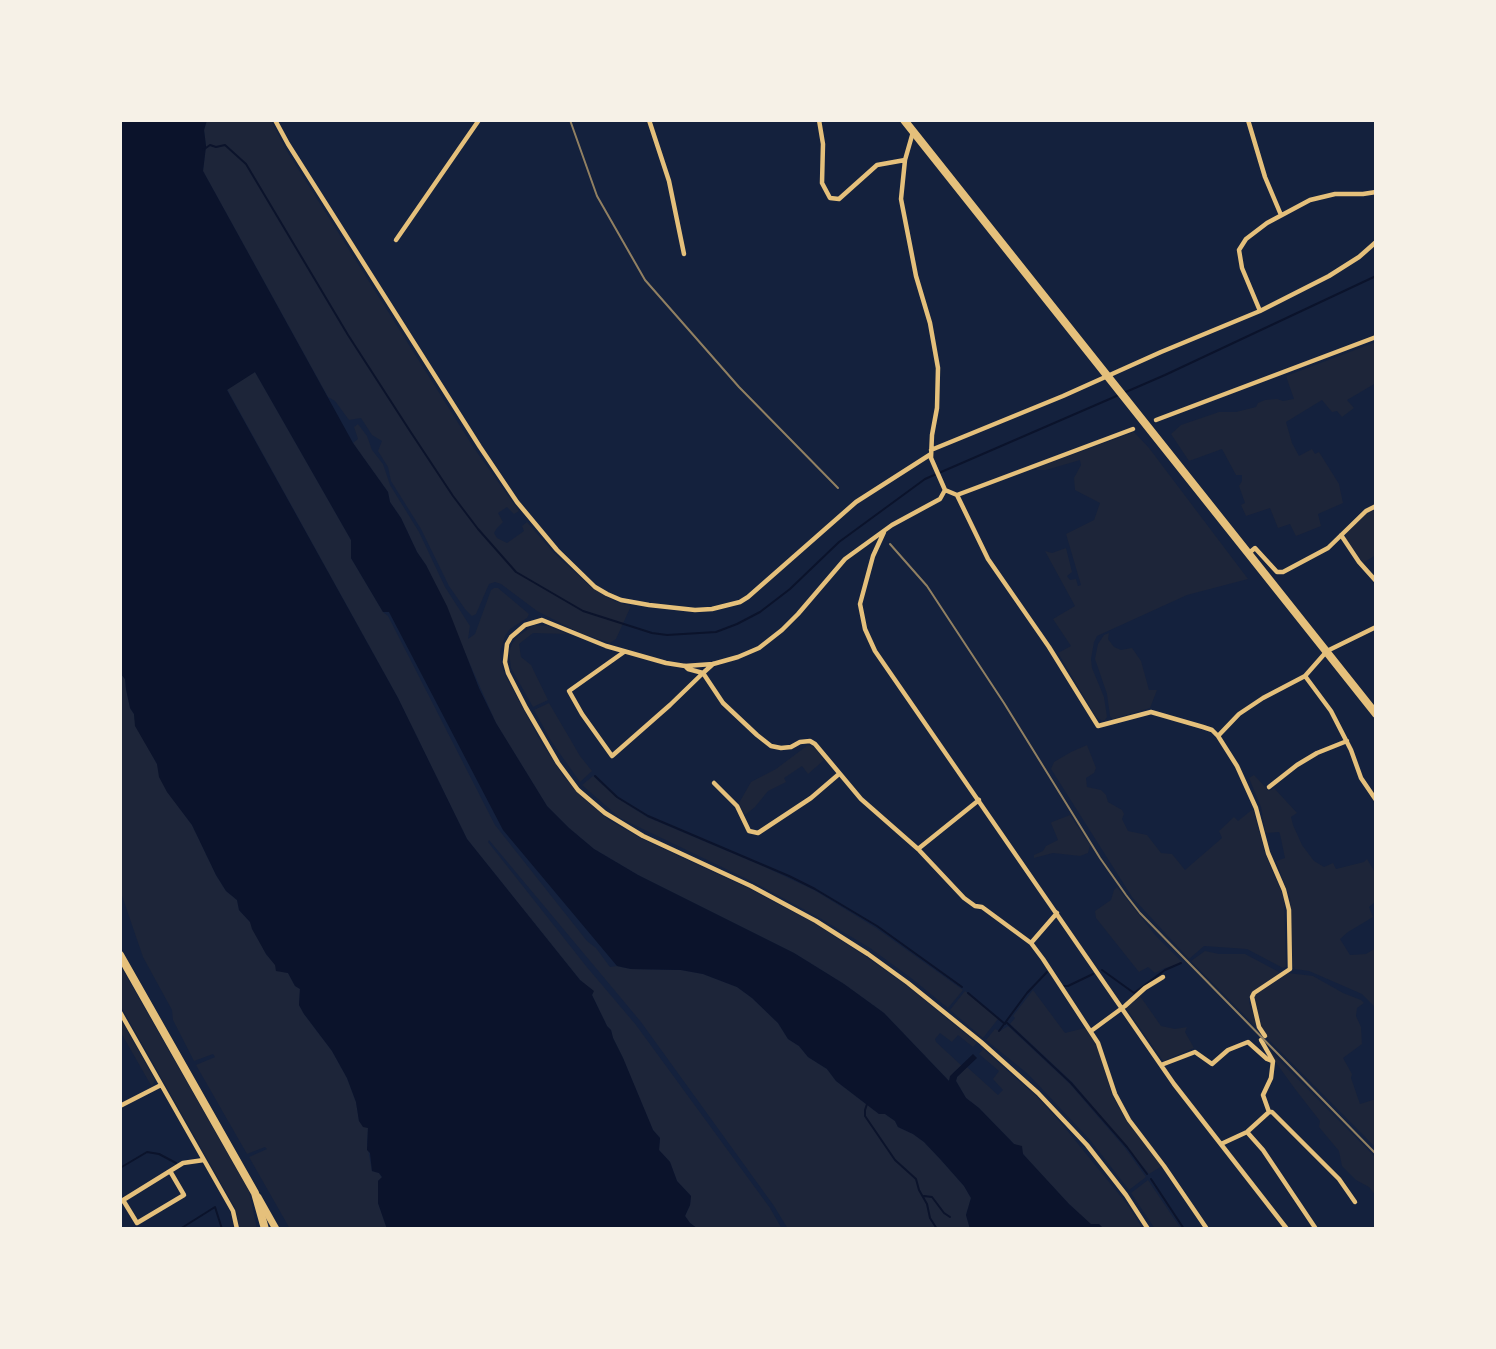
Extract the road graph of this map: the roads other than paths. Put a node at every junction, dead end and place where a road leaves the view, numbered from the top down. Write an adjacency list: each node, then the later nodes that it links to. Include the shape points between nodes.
1 (275, 120): 19 (street, via 517,502 557,550 607,594 621,600 696,610 740,602 856,502)
2 (479, 120): 11 (street)
3 (649, 120): 13 (street, via 669,181)
4 (819, 120): 8 (street, via 822,183 830,198 839,199 877,165)
5 (904, 120): 7 (main road)
6 (1248, 120): 10 (street)
7 (913, 132): 8 (street); 16 (main road)
8 (905, 160): 19 (street, via 903,220 930,323 939,378)
9 (1376, 192): 10 (street, via 1310,200)
10 (1281, 215): 14 (street, via 1246,239 1239,250 1242,268)
11 (396, 240)
12 (1376, 242): 14 (street, via 1329,276)
13 (684, 254)
14 (1260, 311): 16 (street)
15 (1376, 337): 17 (street)
16 (1110, 379): 19 (street); 25 (main road)
17 (1156, 420)
18 (1133, 429): 21 (street)
19 (931, 454): 20 (street)
20 (945, 490): 21 (street); 23 (street, via 940,499)
21 (957, 495): 35 (street, via 988,559 1098,726 1151,712 1212,730)
22 (1376, 506): 24 (street)
23 (885, 530): 30 (street, via 845,559 798,614 767,642); 40 (street, via 861,594 860,616 875,651)
24 (1341, 535): 25 (street, via 1328,549 1283,572 1277,572 1255,548); 26 (street)
25 (1249, 553): 28 (main road)
26 (1376, 581)
27 (1376, 627): 28 (street)
28 (1327, 651): 33 (street); 34 (main road)
29 (624, 652): 31 (street); 32 (street, via 569,691 612,756); 67 (street, via 542,620 525,625 507,644 508,673 543,739 578,790 604,813 643,836 816,921 923,995 1044,1099 1087,1145)
30 (713, 664): 31 (street); 32 (street)
31 (685, 666): 32 (street)
32 (703, 673): 37 (street, via 723,703 764,741 781,748 810,741)
33 (1305, 676): 35 (street, via 1239,714); 36 (street)
34 (1376, 714)
35 (1218, 736): 50 (street, via 1256,808 1289,910 1290,969 1252,997)
36 (1347, 741): 39 (street, via 1317,753); 41 (street, via 1361,778)
37 (839, 774): 38 (street, via 758,833 749,831 737,806); 42 (street, via 876,814)
38 (714, 783)
39 (1269, 787)
40 (979, 800): 42 (street); 43 (street)
41 (1376, 800)
42 (918, 849): 44 (street, via 964,898)
43 (1057, 913): 44 (street); 47 (street)
44 (1031, 944): 49 (street)
45 (120, 955): 61 (main road)
46 (1162, 977): 47 (street)
47 (1122, 1008): 49 (street); 53 (street)
48 (120, 1012): 54 (street)
49 (1091, 1031): 68 (street, via 1129,1120)
50 (1265, 1036)
51 (1261, 1040): 52 (street)
52 (1272, 1061): 53 (street, via 1248,1042 1228,1050 1212,1064 1195,1052); 56 (street, via 1263,1095)
53 (1161, 1065): 58 (street)
54 (161, 1085): 55 (street); 59 (street)
55 (120, 1106)
56 (1269, 1112): 57 (street); 63 (street, via 1339,1179)
57 (1247, 1132): 58 (street); 70 (street)
58 (1221, 1144): 69 (street)
59 (204, 1160): 60 (street, via 183,1162); 64 (street, via 233,1211)
60 (170, 1171): 62 (street); 62 (street, via 184,1195 137,1223)
61 (255, 1193): 65 (main road); 66 (main road)
62 (122, 1201)
63 (1354, 1202)
64 (237, 1229)
65 (265, 1229)
66 (276, 1229)
67 (1148, 1229)
68 (1207, 1229)
69 (1287, 1229)
70 (1316, 1229)

